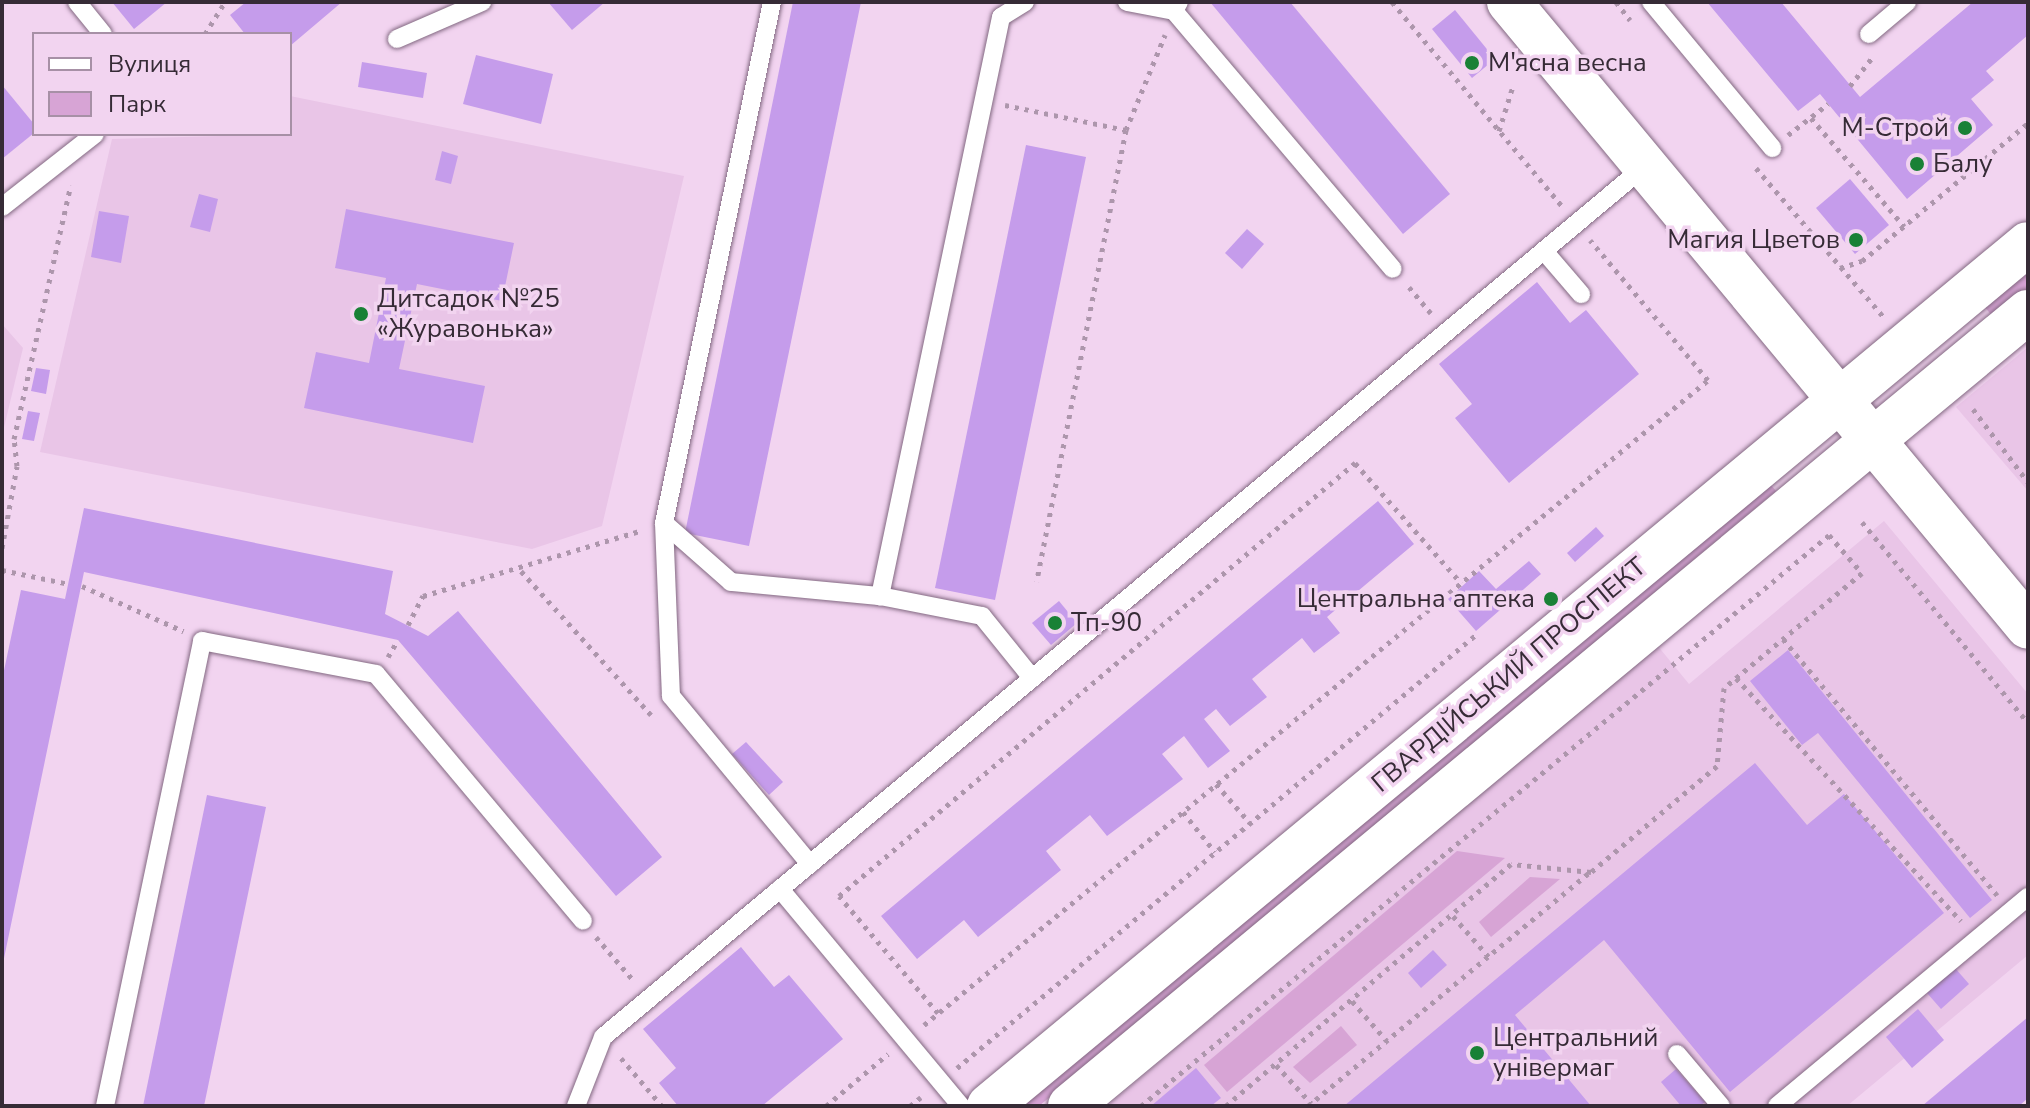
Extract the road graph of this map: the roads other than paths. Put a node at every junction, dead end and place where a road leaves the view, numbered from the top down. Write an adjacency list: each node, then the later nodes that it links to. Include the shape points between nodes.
1 (77, 2): 10 (lane)
2 (482, 2): 12 (lane)
3 (772, 2): 24 (lane)
4 (1025, 2): 25 (lane, via 1001,17)
5 (1127, 2): 9 (lane)
6 (1509, 2): 15 (main road)
7 (1651, 2): 14 (lane)
8 (1907, 2): 11 (lane)
9 (1176, 7): 19 (lane)
10 (101, 32)
11 (1869, 34)
12 (397, 39)
13 (93, 136): 16 (lane)
14 (1772, 148)
15 (1645, 166): 18 (lane); 22 (main road)
16 (2, 207)
17 (2028, 244): 22 (main road, ГВАРДІЙСЬКИЙ ПРОСПЕКТ)
18 (1544, 251): 20 (lane); 27 (lane)
19 (1393, 269)
20 (1581, 294)
21 (2028, 312): 23 (main road, ГВАРДІЙСЬКИЙ ПРОСПЕКТ)
22 (1840, 400): 23 (main road); 36 (main road, ГВАРДІЙСЬКИЙ ПРОСПЕКТ)
23 (1873, 440): 26 (main road); 37 (main road, ГВАРДІЙСЬКИЙ ПРОСПЕКТ)
24 (664, 523): 25 (lane, via 731,582); 28 (lane, via 671,696)
25 (880, 596): 27 (lane, via 982,616)
26 (2028, 627)
27 (1032, 678): 28 (lane)
28 (810, 864): 29 (lane)
29 (780, 889): 34 (lane, via 603,1037); 35 (lane)
30 (2028, 897): 39 (lane)
31 (583, 921): 33 (lane, via 376,674 202,641)
32 (1677, 1054): 38 (lane)
33 (105, 1106)
34 (576, 1106)
35 (961, 1106)
36 (989, 1106)
37 (1070, 1106)
38 (1721, 1106)
39 (1777, 1106)

